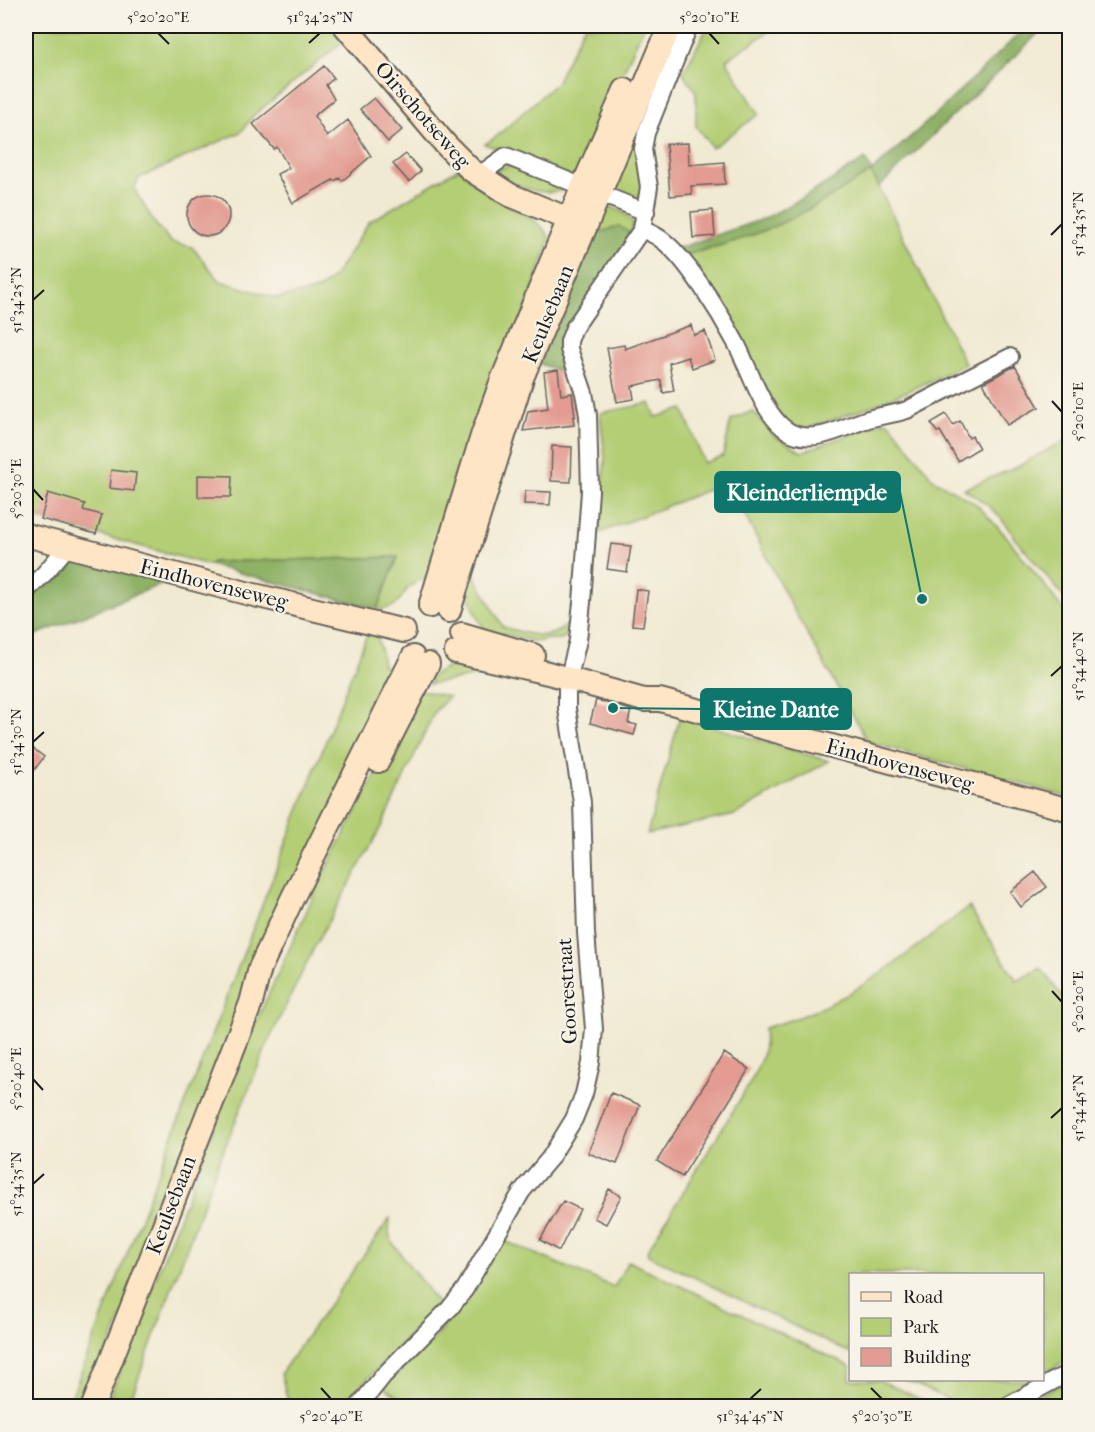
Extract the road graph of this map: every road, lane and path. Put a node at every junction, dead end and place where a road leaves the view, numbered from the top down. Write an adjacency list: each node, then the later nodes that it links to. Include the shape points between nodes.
1 (345, 26): 5 (main road, Oirschotseweg, via 446,145)
2 (654, 26): 6 (main road, Keulsebaan)
3 (670, 26): 6 (main road, Keulsebaan)
4 (689, 26): 7 (street, via 646,133 643,150 649,187)
5 (478, 176): 6 (street, Oirschotseweg, via 506,156); 8 (main road, Oirschotseweg, via 510,195)
6 (590, 191): 7 (street, Oirschotseweg); 8 (main road, Keulsebaan)
7 (644, 220): 9 (street, Oirschotseweg, via 681,259 724,322 772,415 786,431 796,435 817,436 898,413); 17 (street, Goorestraat, via 569,340 588,415 590,491 578,640)
8 (577, 223): 13 (main road, Keulsebaan)
9 (1010, 357)
10 (26, 535): 11 (main road, Eindhovenseweg)
11 (68, 546): 12 (street); 14 (main road, Eindhovenseweg)
12 (26, 591)
13 (440, 608): 14 (main road, via 415,612); 15 (main road, via 456,618)
14 (404, 632): 16 (main road, via 406,646)
15 (459, 643): 16 (main road, via 444,662); 17 (main road, Eindhovenseweg)
16 (421, 660): 20 (main road, Keulsebaan, via 292,899 260,968 251,1003)
17 (570, 673): 18 (main road, Eindhovenseweg, via 646,688 660,699); 21 (street, Goorestraat, via 567,709 582,802 594,1029 584,1094 562,1141 522,1191 465,1289)
18 (1070, 810)
19 (1070, 1372): 22 (street)
20 (93, 1407)
21 (358, 1407)
22 (1007, 1407)

